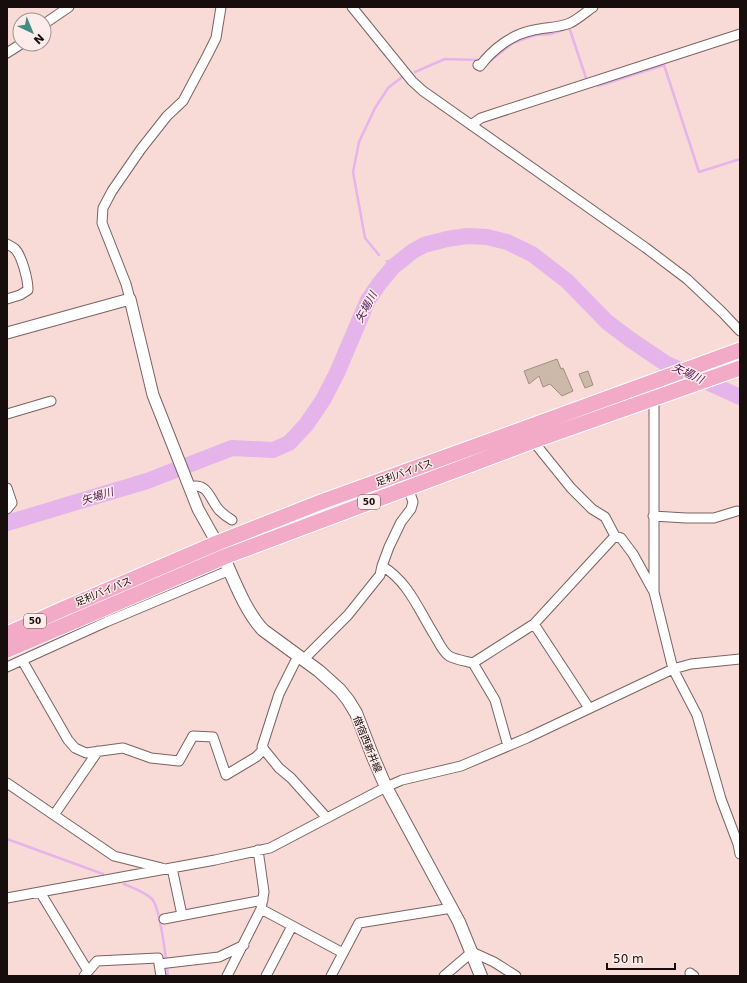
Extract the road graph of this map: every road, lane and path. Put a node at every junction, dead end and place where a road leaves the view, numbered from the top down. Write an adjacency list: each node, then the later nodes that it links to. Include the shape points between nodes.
1 (69, 7): 5 (street)
2 (221, 7): 11 (street, via 216,38 183,100 140,149 103,208 102,223)
3 (352, 7): 8 (street, via 412,81)
4 (593, 7): 7 (street, via 571,22 533,30 508,40 480,66)
5 (52, 19)
6 (740, 34): 8 (street, via 480,118)
7 (478, 65)
8 (471, 125): 12 (street, via 681,275)
9 (9, 247): 10 (street, via 16,250 19,255 28,290)
10 (7, 299)
11 (130, 299): 13 (street); 20 (street, via 153,395)
12 (740, 331)
13 (7, 333)
14 (740, 350): 28 (highway, 足利バイパス / 50, via 321,502)
15 (740, 368): 16 (highway, 足利バイパス / 50)
16 (654, 398): 19 (highway, 足利バイパス / 50); 25 (street)
17 (51, 401): 18 (street)
18 (7, 414)
19 (533, 441): 22 (highway, 足利バイパス / 50); 27 (street, via 572,488 605,517)
20 (187, 481): 26 (street, via 204,489 219,510); 28 (street)
21 (7, 488): 23 (street, via 12,503)
22 (408, 488): 29 (highway, 足利バイパス / 50); 30 (street, via 413,502 411,509 401,522)
23 (7, 509)
24 (737, 511): 25 (street, via 714,518)
25 (653, 516): 31 (street)
26 (232, 520)
27 (616, 536): 31 (street, via 621,538 633,554); 33 (street)
28 (216, 543): 29 (main road, 借宿西新井線); 32 (highway, 足利バイパス / 50)
29 (227, 564): 34 (highway, 足利バイパス / 50); 39 (main road, 借宿西新井線, via 257,624); 40 (street)
30 (382, 566): 39 (street, via 380,575 348,615); 42 (street, via 396,576 416,601 445,652 453,658)
31 (654, 592): 44 (street)
32 (63, 609): 35 (highway, 50); 36 (highway, 足利バイパス / 50)
33 (534, 624): 42 (street); 45 (street)
34 (60, 627): 37 (highway, 足利バイパス / 50); 38 (highway, 50)
35 (7, 628)
36 (7, 634)
37 (7, 650)
38 (7, 657)
39 (301, 658): 47 (street, via 279,694 262,747); 50 (main road, 借宿西新井線, via 330,681 348,700 356,713)
40 (22, 660): 43 (street); 48 (street, via 68,740 75,748 86,753)
41 (739, 660): 44 (street, via 691,664)
42 (473, 663): 46 (street, via 495,700)
43 (7, 667)
44 (673, 669): 45 (street); 53 (street, via 697,715 721,799)
45 (589, 708): 46 (street)
46 (508, 746): 50 (street, via 461,766)
47 (264, 749): 48 (street, via 256,757 226,775 213,737 193,736 179,761 151,758 123,748); 52 (street, via 278,768)
48 (98, 751): 51 (street)
49 (7, 783): 51 (street)
50 (386, 786): 52 (street); 60 (main road, 借宿西新井線)
51 (54, 815): 56 (street, via 114,856)
52 (326, 818): 54 (street, via 270,848)
53 (739, 844): 55 (street)
54 (258, 850): 56 (street); 59 (street, via 264,892)
55 (740, 854)
56 (168, 868): 57 (street); 61 (street)
57 (40, 892): 58 (street); 68 (street)
58 (7, 898)
59 (262, 905): 61 (street); 63 (street); 64 (street)
60 (452, 908): 65 (main road, 借宿西新井線); 66 (street, via 359,923)
61 (182, 915): 62 (street)
62 (164, 919)
63 (292, 926): 66 (street); 71 (street)
64 (244, 945): 67 (street, via 219,956); 70 (street)
65 (472, 952): 73 (street); 74 (main road, 借宿西新井線); 75 (street)
66 (343, 953): 72 (street)
67 (159, 964): 68 (street, via 158,958 97,962); 69 (street)
68 (86, 974)
69 (161, 976)
70 (228, 976)
71 (266, 976)
72 (331, 976)
73 (444, 976)
74 (481, 976)
75 (516, 976)

